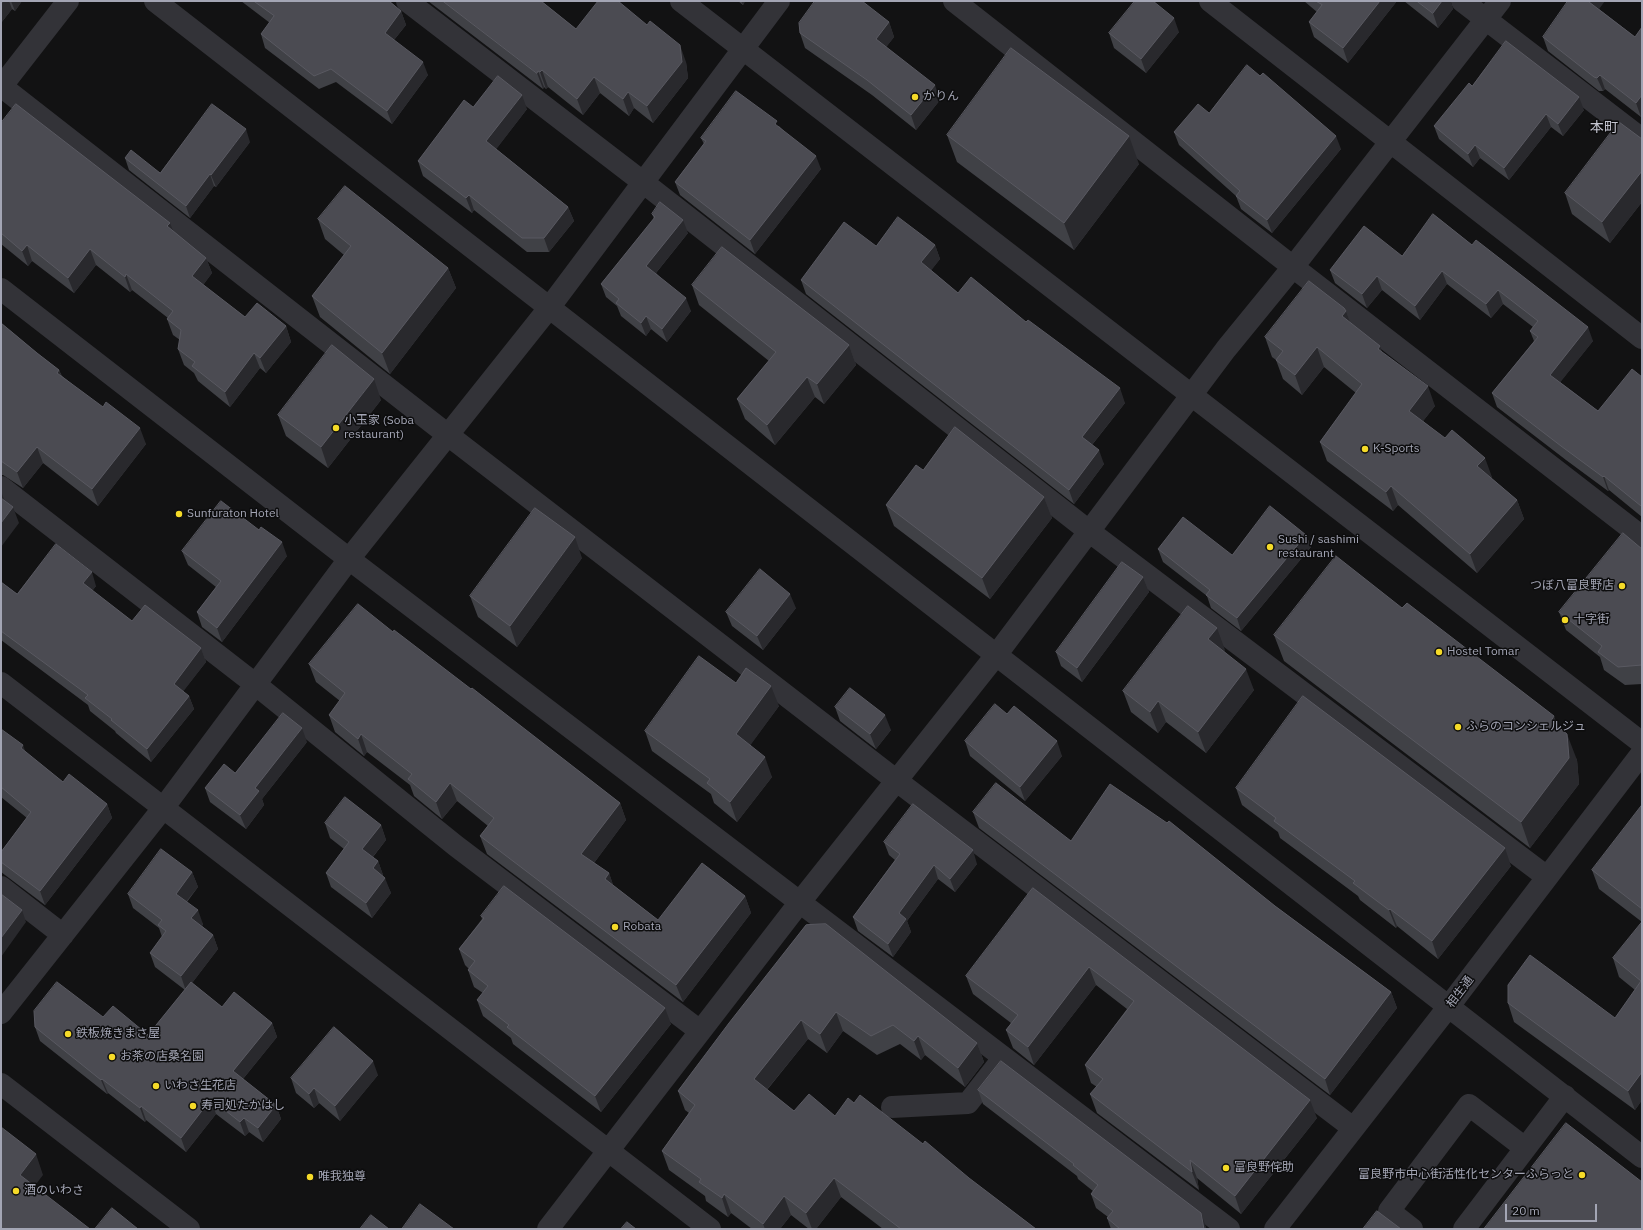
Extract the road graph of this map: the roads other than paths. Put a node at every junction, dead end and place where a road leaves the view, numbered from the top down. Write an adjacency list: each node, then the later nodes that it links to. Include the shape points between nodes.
1 (68, 1): 12 (street)
2 (155, 1): 18 (street)
3 (408, 1): 15 (street)
4 (681, 1): 11 (street)
5 (779, 1): 11 (street)
6 (954, 1): 16 (street)
7 (1210, 1): 14 (street)
8 (1462, 1): 10 (street)
9 (1500, 1): 10 (street)
10 (1486, 19): 13 (street); 14 (street)
11 (742, 49): 15 (street); 20 (street)
12 (1, 86): 21 (street)
13 (1642, 139)
14 (1390, 142): 16 (street); 19 (street)
15 (644, 183): 18 (street); 23 (street)
16 (1292, 267): 20 (street); 24 (street)
17 (1, 289): 25 (street)
18 (549, 308): 21 (street); 26 (street)
19 (1642, 338)
20 (1192, 395): 23 (street); 29 (street)
21 (448, 435): 25 (street); 31 (street)
22 (1, 487): 28 (street)
23 (1090, 532): 26 (street); 33 (street)
24 (1642, 537)
25 (350, 559): 28 (street); 35 (street)
26 (997, 654): 31 (street); 37 (street)
27 (1, 683): 32 (street)
28 (255, 684): 32 (street); 39 (street, via 456,846)
29 (1642, 742)
30 (1642, 753): 33 (street, 相生通)
31 (897, 781): 35 (street); 44 (street)
32 (164, 807): 36 (street); 46 (street)
33 (1547, 877): 37 (street, 相生通)
34 (1, 886): 36 (street)
35 (800, 902): 39 (street); 40 (street)
36 (63, 934): 38 (street)
37 (1449, 1006): 42 (street); 44 (street, 相生通)
38 (1, 1012)
39 (700, 1031): 46 (street)
40 (1004, 1058): 43 (street, via 968,1103); 51 (street)
41 (1, 1084): 48 (street)
42 (1565, 1096): 45 (street); 47 (street)
43 (892, 1107)
44 (1353, 1128): 52 (street, 相生通)
45 (1525, 1148): 53 (street, via 1469,1105 1389,1211); 54 (street)
46 (608, 1151): 49 (street); 50 (street)
47 (1642, 1157)
48 (189, 1229)
49 (548, 1229)
50 (710, 1229)
51 (1228, 1229)
52 (1275, 1229)
53 (1412, 1229)
54 (1464, 1229)

